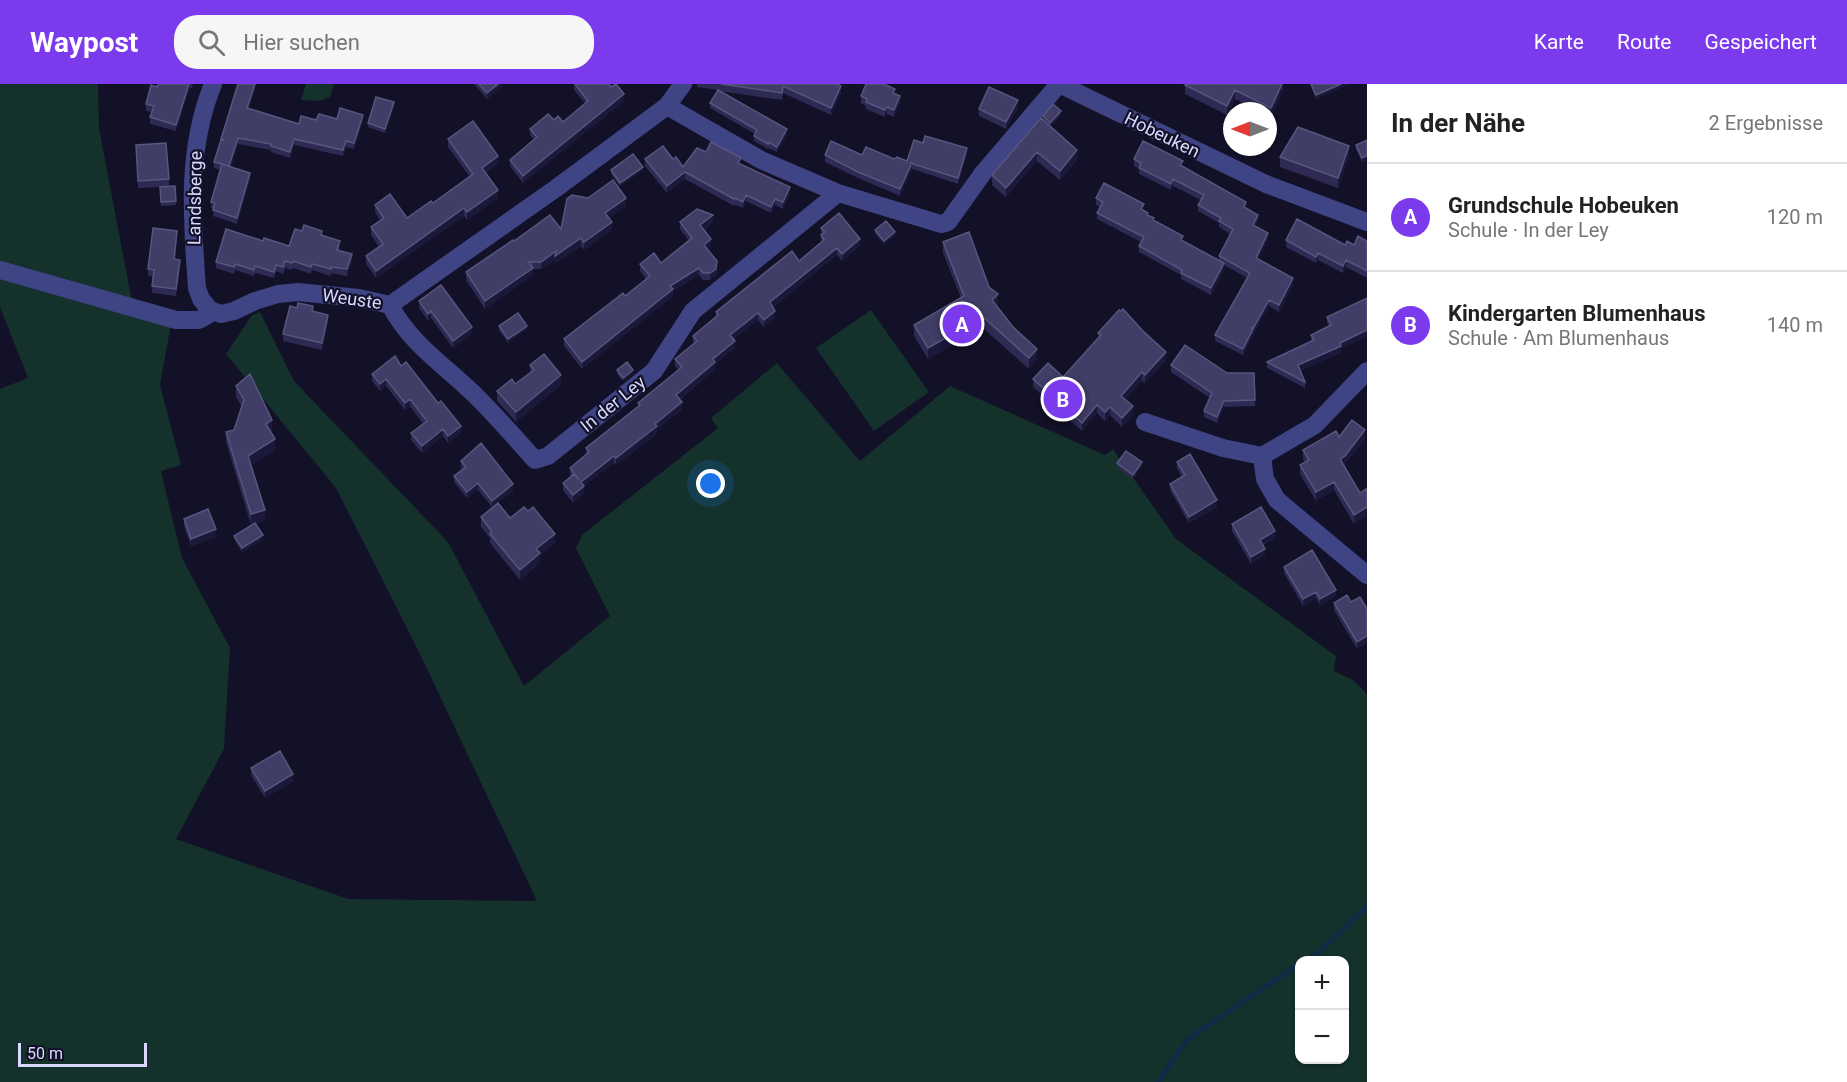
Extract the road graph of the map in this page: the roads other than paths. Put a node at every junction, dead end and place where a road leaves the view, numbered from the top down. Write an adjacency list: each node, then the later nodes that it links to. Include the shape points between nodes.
1 (213, 84): 9 (street, Landsberge, via 196,143 192,192 196,288)
2 (683, 84): 4 (street, Weuste)
3 (1059, 84): 5 (street, Hobeuken, via 983,173 948,222 941,224); 6 (street, Hobeuken, via 1266,184)
4 (667, 106): 5 (street, via 761,160); 8 (street, Weuste)
5 (838, 193): 8 (street, In der Ley, via 693,311 654,371 548,456 535,460 478,398 408,334)
6 (1367, 222)
7 (0, 270): 9 (street, Weuste, via 176,320 199,320)
8 (390, 305): 9 (street, Weuste, via 298,292 270,296 222,314)
9 (210, 310)
10 (1367, 370): 12 (street, via 1315,425)
11 (1145, 422): 12 (street, via 1223,448)
12 (1262, 456): 13 (street, via 1265,479 1277,500)
13 (1367, 575)

